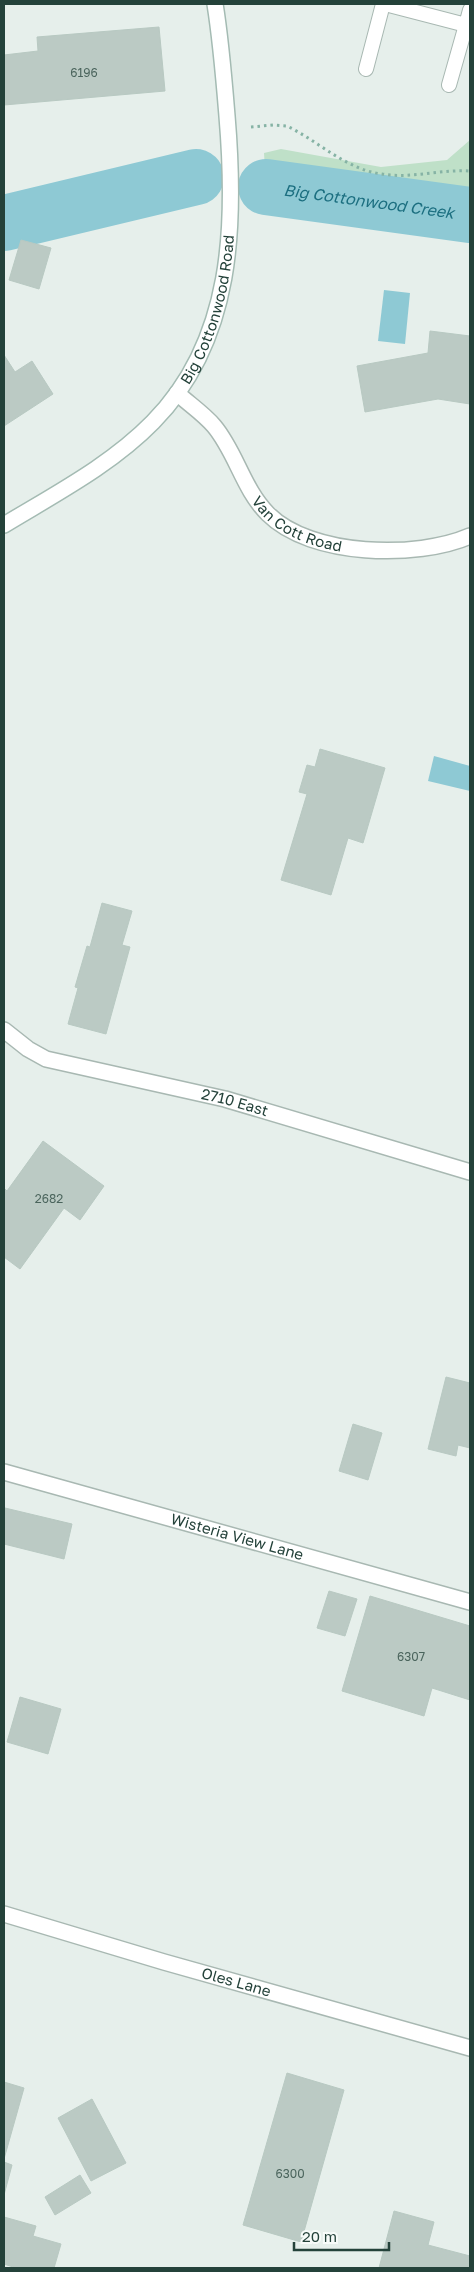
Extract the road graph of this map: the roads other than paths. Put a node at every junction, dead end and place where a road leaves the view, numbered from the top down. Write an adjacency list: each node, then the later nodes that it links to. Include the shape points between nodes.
1 (215, 4): 7 (street, Big Cottonwood Road, via 222,47 231,222 224,279 207,338)
2 (384, 4): 4 (lane); 5 (lane)
3 (470, 10): 4 (lane)
4 (466, 25): 6 (lane)
5 (366, 69)
6 (449, 86)
7 (177, 393): 8 (street, Big Cottonwood Road, via 153,422 98,468); 9 (street, Van Cott Road, via 214,427 267,513 284,527 338,546 387,552 450,545)
8 (4, 525)
9 (470, 536)
10 (4, 1030): 11 (street, 2710 East, via 28,1050 46,1059 225,1099)
11 (470, 1172)
12 (4, 1472): 13 (street, Wisteria View Lane)
13 (470, 1602)
14 (4, 1914): 15 (street, Oles Lane)
15 (470, 2048)

